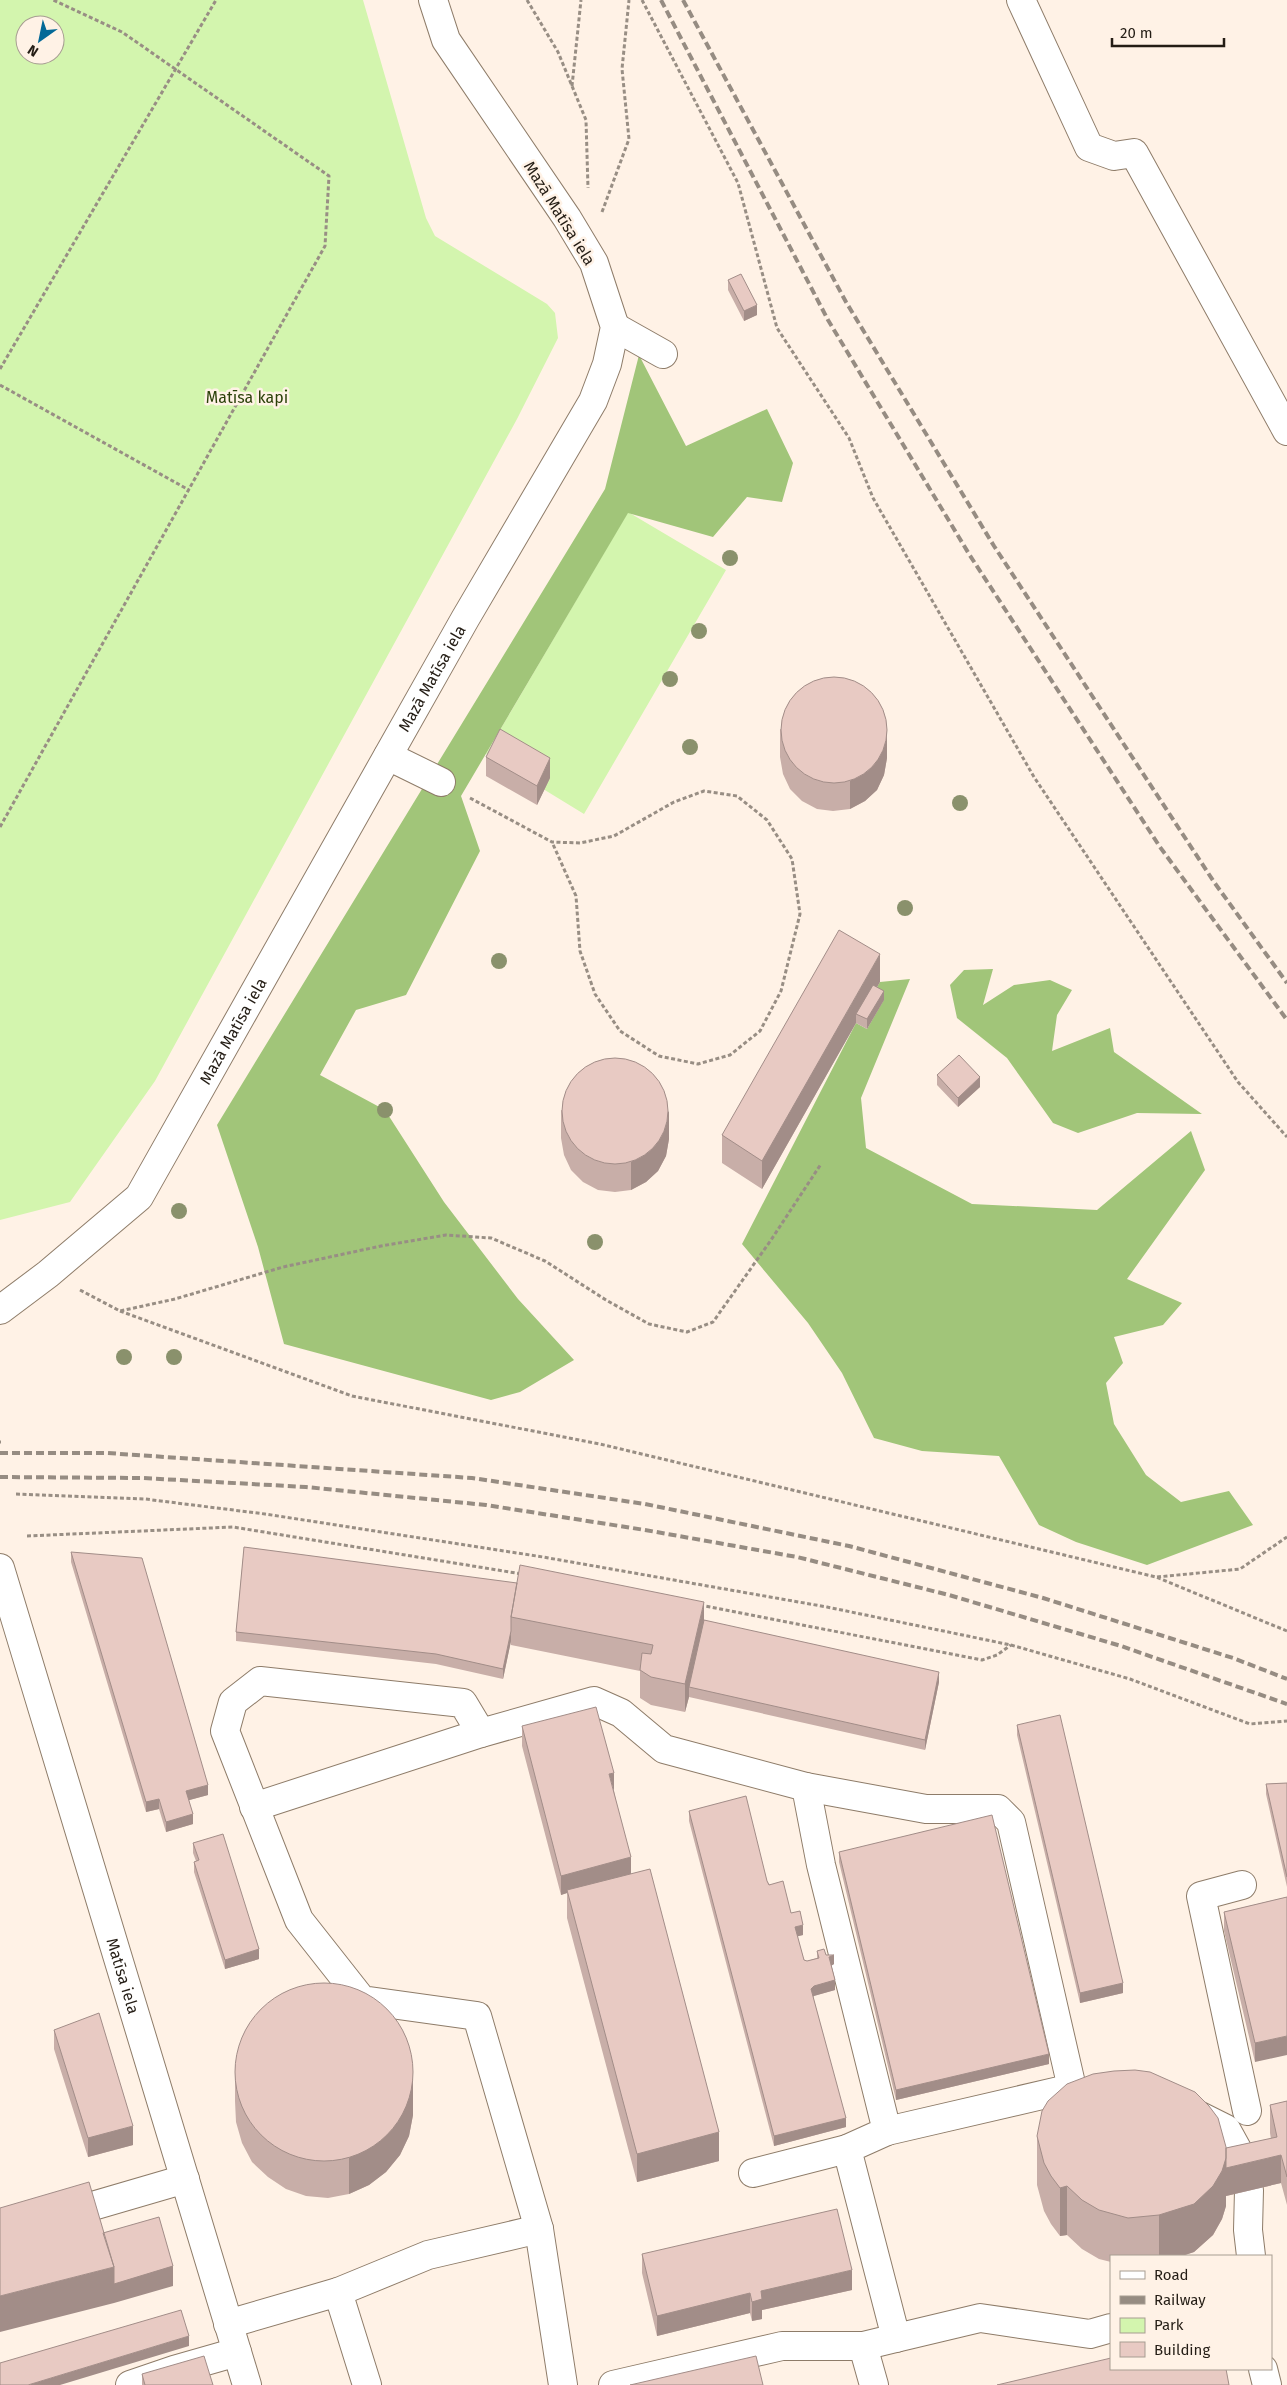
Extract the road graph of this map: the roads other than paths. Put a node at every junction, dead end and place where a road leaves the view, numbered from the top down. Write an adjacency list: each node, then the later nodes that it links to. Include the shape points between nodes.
1 (433, 0): 3 (street, Mazā Matīsa iela, via 446,40 568,218 594,262)
2 (1021, 0): 5 (street, via 1089,147 1114,156 1134,153)
3 (615, 327): 4 (street); 6 (street, Mazā Matīsa iela, via 607,364 593,401)
4 (663, 354)
5 (1287, 431)
6 (388, 756): 7 (street); 8 (street, Mazā Matīsa iela, via 139,1197)
7 (441, 782)
8 (0, 1310)
9 (0, 1568): 10 (street, Matīsa iela)
10 (8, 1618): 20 (street, Matīsa iela)
11 (481, 1733): 12 (street, via 594,1701 621,1713 664,1749); 13 (street); 13 (street, via 463,1703 260,1680 233,1702 225,1731)
12 (806, 1787): 17 (street, via 821,1865); 17 (street, via 926,1809 998,1809 1011,1822 1082,2089)
13 (254, 1807): 21 (street, via 300,1920 362,2000 477,2016)
14 (1242, 1885): 16 (street, via 1201,1896 1259,2108)
15 (1162, 2100): 16 (street, via 1188,2109)
16 (1226, 2130): 23 (street, via 1237,2149 1247,2181)
17 (887, 2131): 18 (street)
18 (848, 2150): 19 (street); 27 (street)
19 (753, 2173)
20 (185, 2179): 22 (street); 25 (street, Matīsa iela)
21 (539, 2228): 24 (street, via 428,2255); 34 (street)
22 (0, 2233)
23 (1251, 2255)
24 (338, 2292): 25 (street); 33 (street)
25 (228, 2324): 29 (street, Matīsa iela)
26 (1110, 2328): 27 (street, via 1090,2334 980,2318)
27 (896, 2338): 28 (street)
28 (864, 2346): 35 (street, via 782,2346); 36 (street)
29 (237, 2352): 31 (street); 32 (street, Matīsa iela)
30 (1263, 2370): 37 (street)
31 (130, 2385)
32 (247, 2385)
33 (367, 2385)
34 (563, 2385)
35 (613, 2385)
36 (874, 2385)
37 (1267, 2385)

